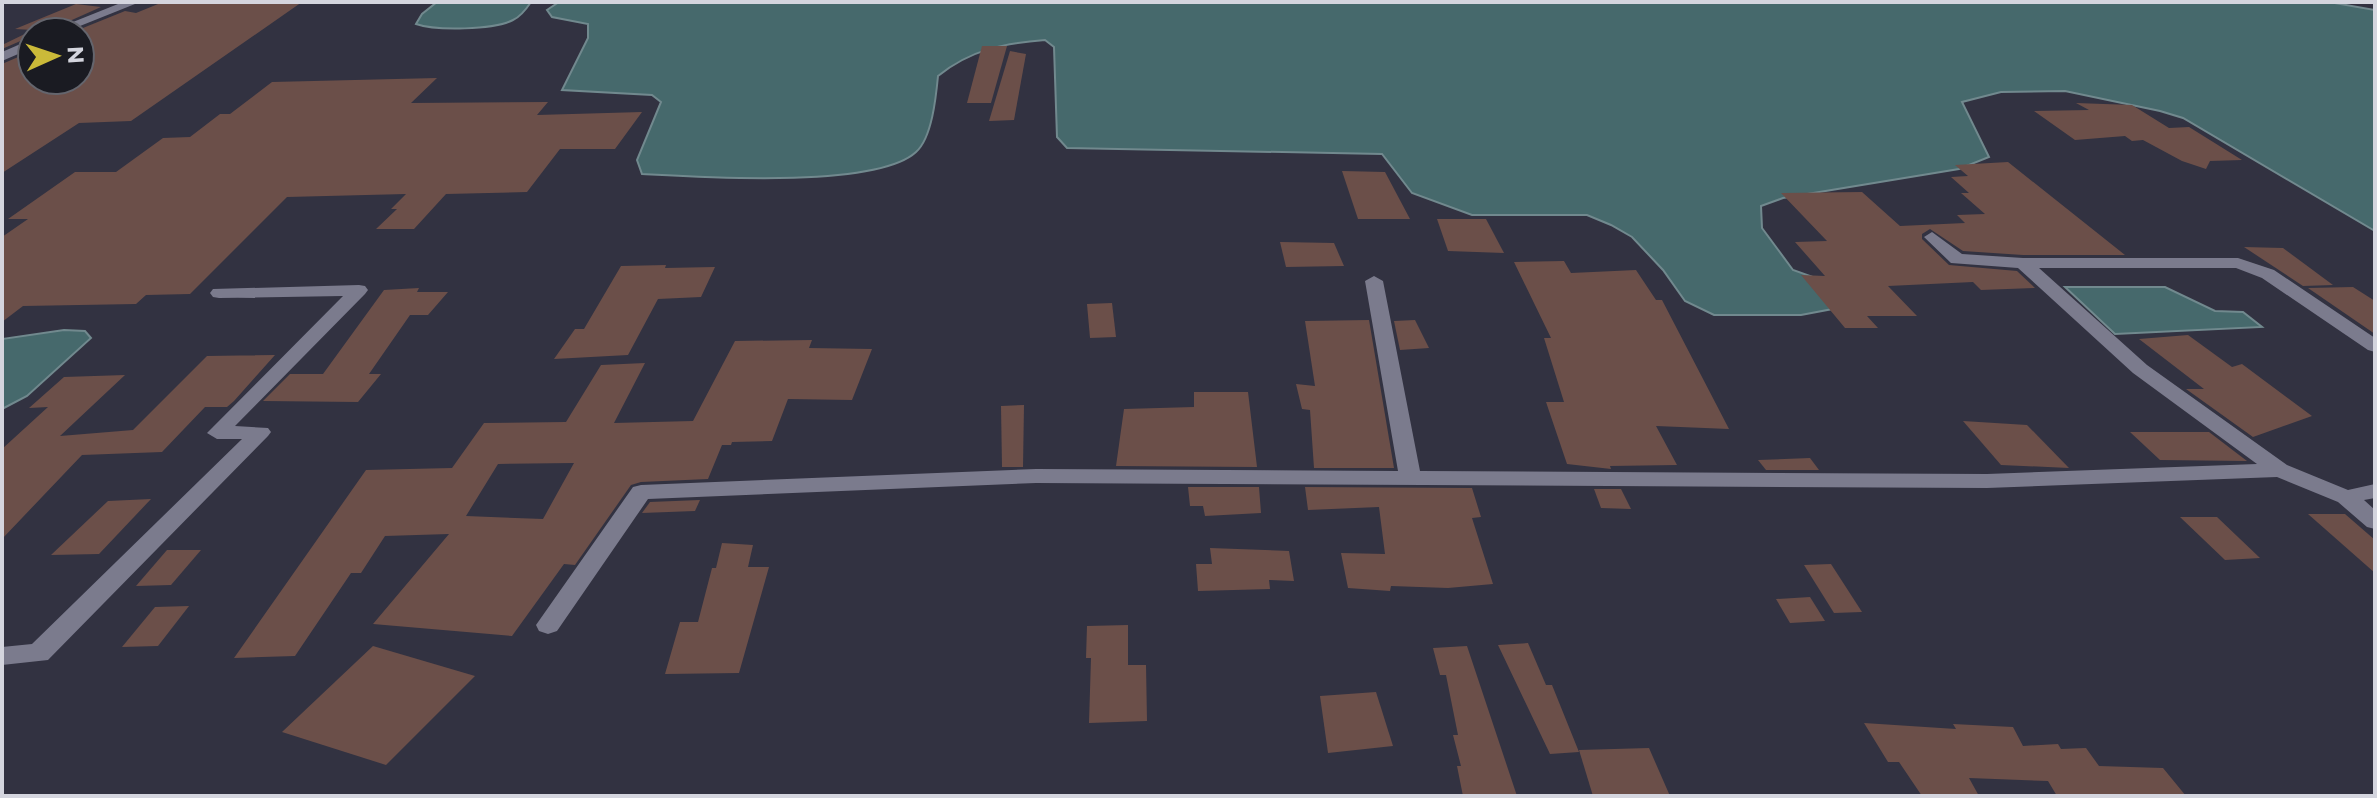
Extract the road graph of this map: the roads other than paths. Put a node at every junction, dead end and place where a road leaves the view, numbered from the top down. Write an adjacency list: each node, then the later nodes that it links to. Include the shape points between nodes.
1 (134, 2): 2 (street)
2 (96, 16)
3 (1932, 237): 4 (street, via 1957,259)
4 (2023, 263): 7 (street, via 2238,263 2268,274); 8 (street, via 2140,369)
5 (1374, 281): 9 (street)
6 (219, 293): 14 (street, via 359,290 217,433 261,432 39,653)
7 (2375, 346)
8 (2279, 470): 9 (street, via 1987,481); 11 (street)
9 (1410, 476): 13 (street, via 1036,476 641,492)
10 (2375, 491): 11 (street)
11 (2346, 497): 12 (street)
12 (2375, 522)
13 (548, 625)
14 (2, 656)

